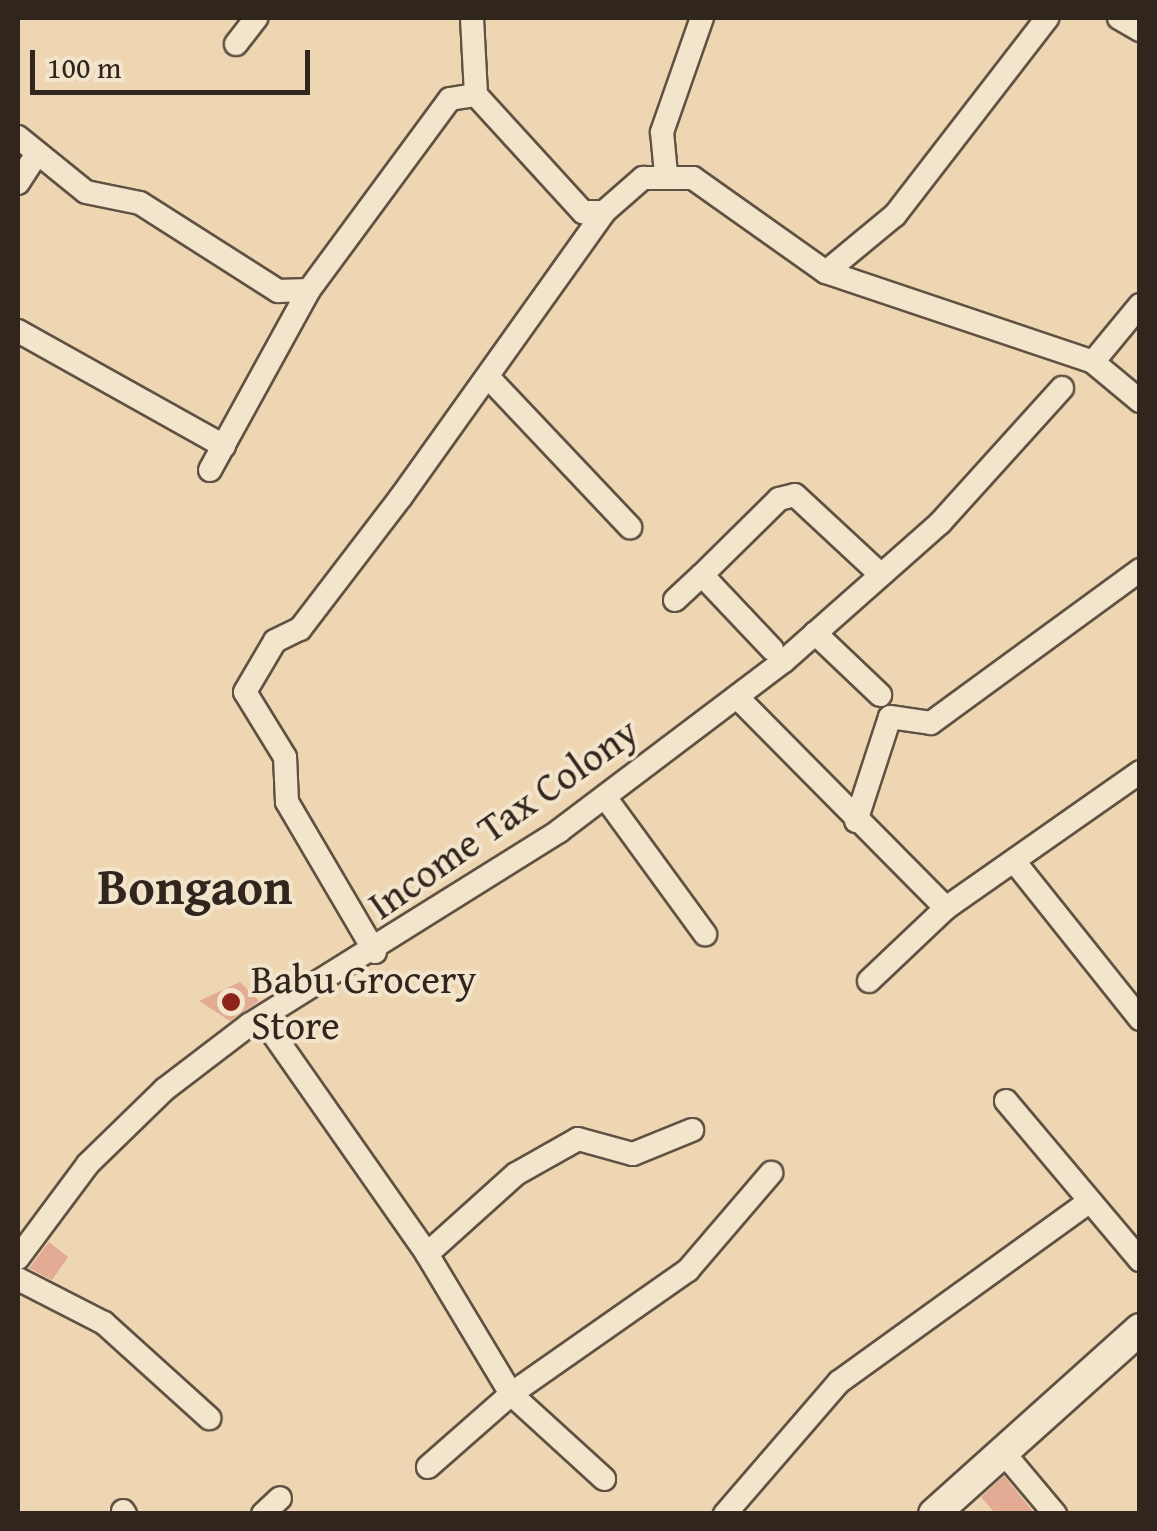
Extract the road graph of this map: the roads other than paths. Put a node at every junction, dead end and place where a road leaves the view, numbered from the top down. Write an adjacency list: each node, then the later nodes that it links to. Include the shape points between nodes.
1 (256, 18): 7 (street)
2 (474, 18): 8 (street)
3 (702, 18): 11 (street, via 662,132)
4 (1048, 18): 14 (street, via 895,215)
5 (1120, 18): 6 (street)
6 (1140, 30)
7 (236, 44)
8 (476, 95): 13 (street, via 583,212); 15 (street, via 450,100)
9 (18, 138): 10 (street)
10 (35, 157): 12 (street); 15 (street, via 86,192 140,203 278,291)
11 (666, 174): 13 (street, via 643,178); 14 (street, via 694,178)
12 (18, 183)
13 (604, 212): 19 (street)
14 (826, 272): 18 (street)
15 (309, 290): 22 (street)
16 (1140, 305): 18 (street)
17 (18, 331): 22 (street)
18 (1092, 362): 21 (street)
19 (488, 377): 24 (street); 39 (street, via 300,629 275,641 245,692 285,757 287,802)
20 (1062, 388): 27 (street, Income Tax Colony)
21 (1140, 401)
22 (224, 446): 23 (street)
23 (210, 470)
24 (630, 527)
25 (1140, 570): 35 (street, via 932,722 890,717)
26 (702, 575): 27 (street, via 779,499 795,494); 28 (street); 30 (street)
27 (880, 575): 29 (street, Income Tax Colony)
28 (675, 600)
29 (816, 633): 31 (street); 32 (street, Income Tax Colony)
30 (772, 649)
31 (880, 695)
32 (728, 704): 34 (street, Income Tax Colony); 35 (street)
33 (1140, 772): 36 (street)
34 (605, 796): 38 (street); 39 (street, Income Tax Colony)
35 (856, 821): 37 (street, via 906,858)
36 (1014, 861): 37 (street); 42 (street)
37 (946, 908): 40 (street)
38 (705, 934)
39 (375, 952): 41 (street, Income Tax Colony)
40 (868, 982)
41 (262, 1018): 47 (street); 48 (street, Income Tax Colony, via 166,1089 88,1164)
42 (1140, 1019)
43 (1006, 1101): 46 (street)
44 (692, 1130): 47 (street, via 633,1154 578,1138 516,1174)
45 (772, 1172): 52 (street, via 688,1270)
46 (1090, 1201): 49 (street); 57 (street, via 839,1382)
47 (427, 1254): 52 (street)
48 (18, 1258)
49 (1140, 1260)
50 (18, 1279): 53 (street, via 104,1323)
51 (1140, 1329): 54 (street)
52 (511, 1394): 55 (street); 56 (street)
53 (210, 1418)
54 (1003, 1452): 58 (street); 59 (street)
55 (428, 1467)
56 (604, 1479)
57 (726, 1514)
58 (934, 1514)
59 (1055, 1514)

